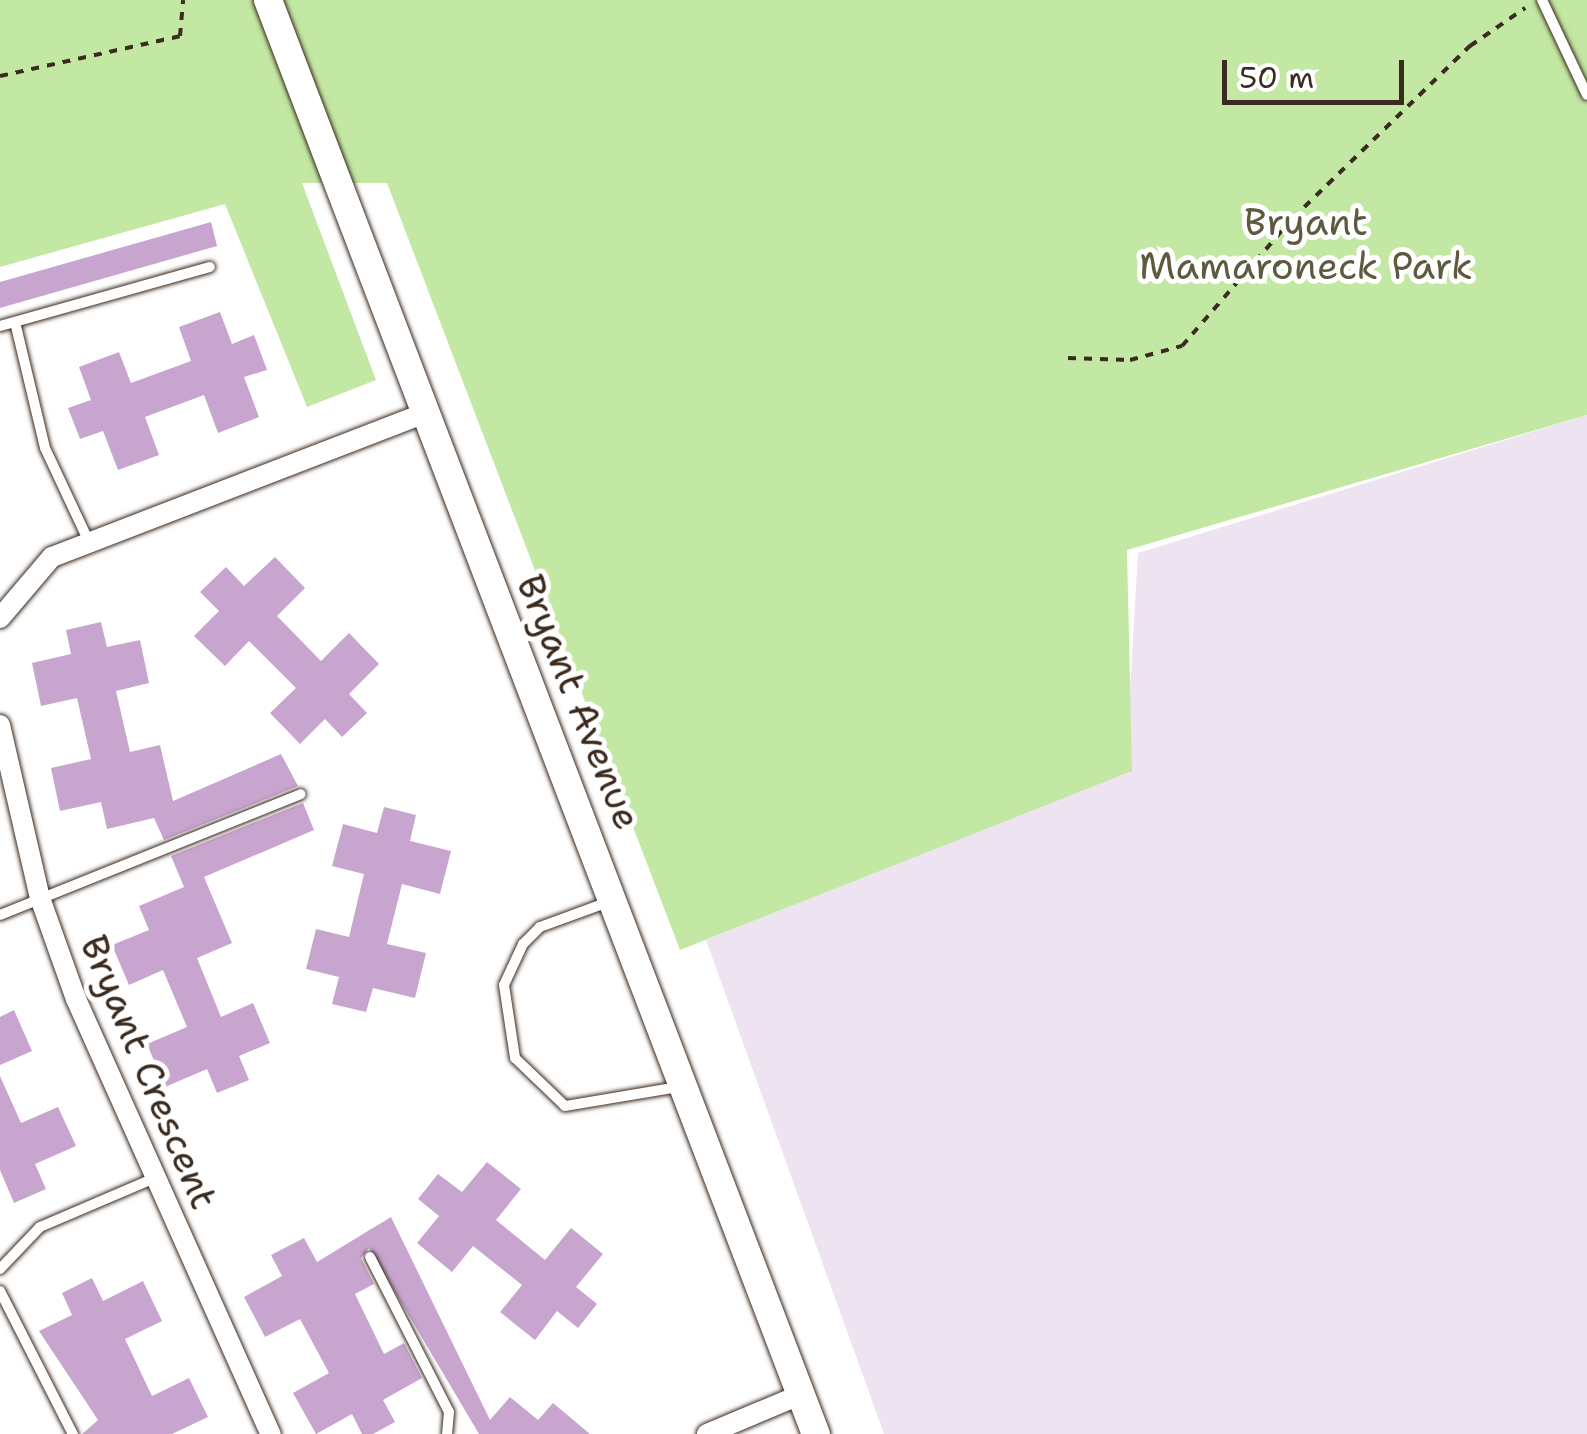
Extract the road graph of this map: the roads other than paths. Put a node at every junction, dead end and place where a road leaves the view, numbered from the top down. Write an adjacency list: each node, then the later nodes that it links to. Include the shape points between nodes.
1 (268, 0): 7 (street, Bryant Avenue)
2 (1540, 0): 3 (lane)
3 (1587, 96)
4 (210, 267): 5 (lane)
5 (15, 322): 6 (lane); 8 (lane, via 45,448)
6 (0, 326)
7 (425, 413): 8 (street); 13 (street, Bryant Avenue)
8 (89, 542): 9 (street, via 24,580)
9 (0, 618)
10 (0, 724): 12 (street, Bryant Crescent)
11 (302, 794): 12 (lane)
12 (40, 898): 14 (lane); 16 (street, Bryant Crescent)
13 (617, 900): 15 (street, Bryant Avenue); 15 (lane, via 540,928 523,944 504,985 515,1058 546,1097 583,1109)
14 (0, 916)
15 (686, 1085): 20 (street, Bryant Avenue)
16 (154, 1178): 18 (lane, via 40,1227); 22 (street, Bryant Crescent)
17 (370, 1257): 23 (lane, via 449,1412)
18 (0, 1269)
19 (0, 1292): 21 (lane)
20 (800, 1395): 24 (street); 25 (street, Bryant Avenue)
21 (73, 1434)
22 (271, 1434)
23 (446, 1434)
24 (706, 1434)
25 (816, 1434)

